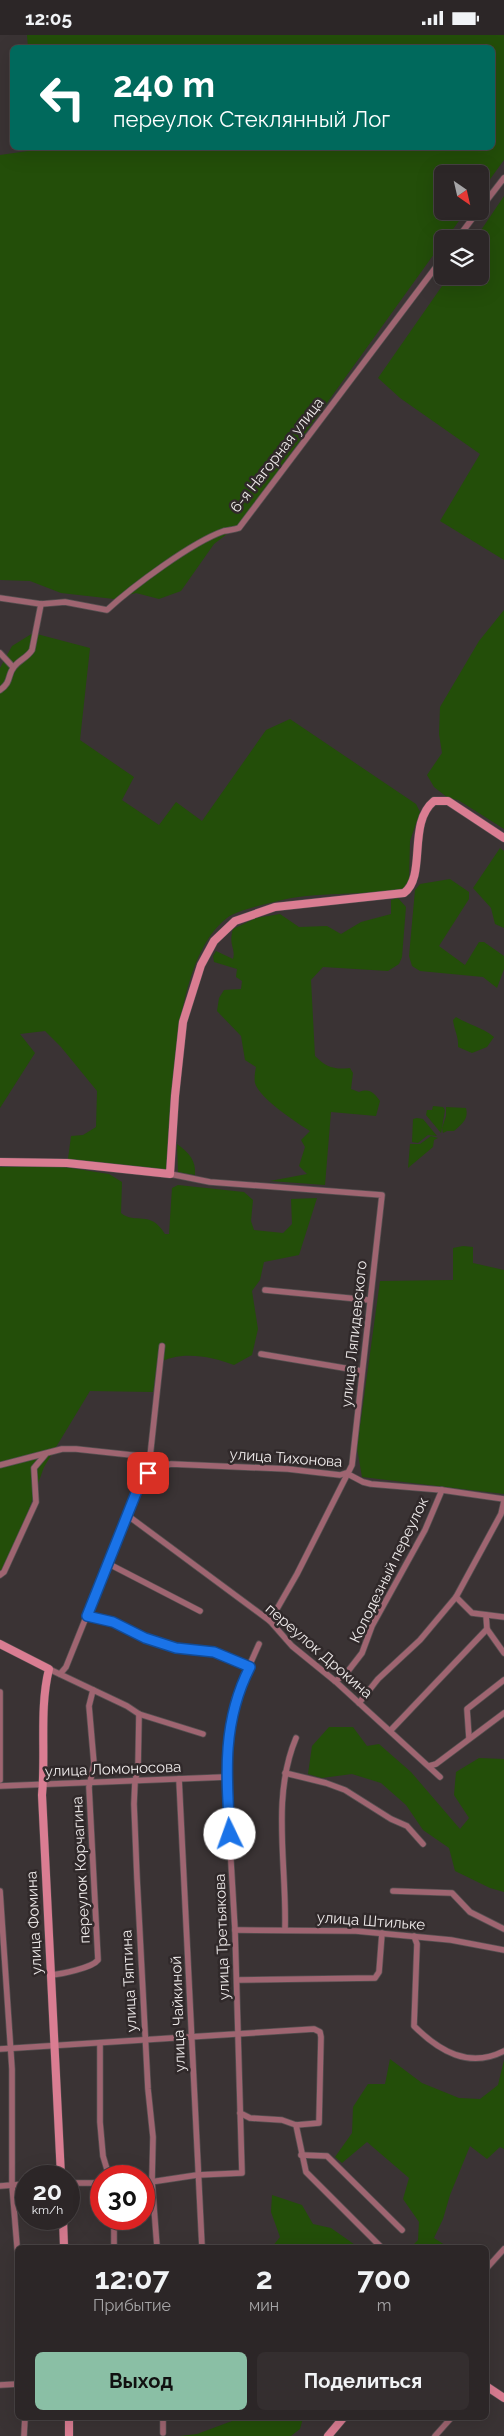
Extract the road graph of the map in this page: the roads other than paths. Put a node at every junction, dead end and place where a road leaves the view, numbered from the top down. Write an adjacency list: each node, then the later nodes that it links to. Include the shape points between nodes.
1 (504, 178): 2 (street)
2 (489, 197)
3 (471, 220): 4 (street)
4 (464, 230)
5 (434, 270): 7 (street, 6-я Нагорная улица, via 239,528 225,531 186,551 107,611 66,602)
6 (0, 597): 7 (street, 6-я Нагорная улица)
7 (41, 604): 9 (street, via 32,651)
8 (0, 653): 9 (street)
9 (13, 667): 10 (street, via 8,683)
10 (0, 690)
11 (504, 838): 13 (street, via 448,801 434,801 425,811 417,843 414,881 404,893 275,907 235,921 214,941 201,965 183,1022)
12 (0, 1162): 13 (street, via 67,1163)
13 (170, 1174): 15 (street, улица Ляпидевского, via 210,1182 382,1195)
14 (265, 1290): 15 (street)
15 (369, 1300): 18 (street, улица Ляпидевского)
16 (162, 1346): 20 (street)
17 (262, 1354): 18 (street)
18 (362, 1371): 23 (street, улица Ляпидевского, via 352,1465)
19 (46, 1453): 20 (street, via 76,1449); 21 (street); 28 (street, via 34,1468 36,1502)
20 (150, 1457): 22 (street)
21 (0, 1465)
22 (153, 1469): 23 (street, улица Тихонова, via 172,1464); 26 (street, via 140,1483)
23 (346, 1473): 24 (street, улица Тихонова, via 363,1482); 34 (street, via 297,1574)
24 (442, 1490): 25 (street, улица Тихонова); 43 (street, Колодезный переулок, via 421,1537 372,1626 362,1653 345,1675)
25 (504, 1500): 29 (street, via 501,1514)
26 (127, 1515): 27 (street); 34 (street, переулок Дрокина)
27 (109, 1563): 30 (street); 32 (street)
28 (0, 1575)
29 (456, 1597): 31 (street, via 468,1611); 46 (street)
30 (200, 1611)
31 (486, 1615): 33 (street); 35 (street)
32 (87, 1616): 39 (street, via 113,1622 145,1638 176,1648 214,1652); 41 (street)
33 (504, 1617)
34 (270, 1621): 43 (street, переулок Дрокина, via 292,1646)
35 (487, 1629): 38 (street); 49 (street)
36 (0, 1644): 40 (street)
37 (259, 1645): 39 (street, улица Третьякова)
38 (504, 1653)
39 (250, 1667): 55 (street, улица Третьякова, via 233,1707)
40 (49, 1669): 41 (street); 61 (street, улица Фомина, via 44,1688)
41 (60, 1674): 44 (street)
42 (504, 1680): 52 (street, via 467,1709)
43 (335, 1681): 46 (street, переулок Дрокина)
44 (93, 1690): 48 (street); 60 (street, переулок Корчагина, via 90,1706 94,1764)
45 (0, 1692): 58 (street)
46 (359, 1703): 49 (street, переулок Дрокина)
47 (504, 1713): 52 (street)
48 (139, 1714): 50 (street); 59 (street, улица Тяптина)
49 (391, 1730): 53 (street, переулок Дрокина)
50 (203, 1734)
51 (296, 1738): 54 (street, via 288,1755)
52 (469, 1738): 53 (street)
53 (429, 1766): 56 (street, переулок Дрокина)
54 (285, 1773): 63 (street, via 346,1790 407,1826); 66 (street, via 282,1808)
55 (226, 1777): 57 (street, улица Ломоносова); 68 (street, улица Третьякова)
56 (440, 1777)
57 (179, 1779): 59 (street, улица Ломоносова); 75 (street, улица Чайкиной)
58 (0, 1780)
59 (135, 1781): 60 (street, улица Ломоносова); 76 (street, улица Тяптина)
60 (90, 1782): 61 (street, улица Ломоносова); 72 (street, переулок Корчагина, via 98,1960 74,1971)
61 (43, 1784): 62 (street, улица Ломоносова); 72 (street, улица Фомина)
62 (0, 1786)
63 (423, 1844)
64 (0, 1891): 80 (street)
65 (393, 1891): 67 (street, via 452,1893 470,1912)
66 (286, 1929): 68 (street, улица Штильке); 69 (street, улица Штильке)
67 (504, 1929)
68 (235, 1930): 73 (street, улица Третьякова)
69 (382, 1933): 70 (street, улица Штильке); 73 (street, via 379,1972 375,1978)
70 (414, 1936): 71 (street, улица Штильке); 81 (street, via 417,1944 414,2026 441,2049 471,2059 482,2059)
71 (504, 1949)
72 (51, 1975): 78 (street, улица Фомина)
73 (237, 1980): 74 (street, улица Третьякова)
74 (238, 2033): 75 (street); 82 (street, улица Третьякова); 83 (street, via 314,2029 320,2032 319,2123)
75 (192, 2038): 76 (street); 88 (street, улица Чайкиной)
76 (145, 2040): 77 (street); 87 (street, улица Тяптина)
77 (100, 2043): 78 (street); 86 (street, via 100,2122)
78 (55, 2047): 80 (street); 85 (street, улица Фомина)
79 (0, 2049): 80 (street)
80 (11, 2049): 90 (street)
81 (504, 2051)
82 (240, 2113): 83 (street); 88 (street, улица Третьякова, via 242,2173)
83 (296, 2125): 84 (street)
84 (301, 2155): 95 (street, via 328,2156); 101 (street, via 306,2172)
85 (61, 2165)
86 (106, 2165)
87 (152, 2165)
88 (197, 2175): 89 (street); 100 (street, улица Чайкиной)
89 (155, 2181)
90 (12, 2185): 91 (street); 96 (street)
91 (0, 2186)
92 (155, 2221): 99 (street, улица Тяптина)
93 (63, 2230): 97 (street)
94 (114, 2230): 98 (street)
95 (402, 2230)
96 (17, 2245)
97 (64, 2245)
98 (114, 2245)
99 (157, 2245)
100 (202, 2245)
101 (379, 2245)
102 (504, 2249): 103 (street)
103 (489, 2266)
104 (15, 2384): 105 (street)
105 (0, 2385)
106 (489, 2388): 107 (street)
107 (504, 2398)
108 (25, 2420): 114 (street)
109 (69, 2420): 115 (street)
110 (163, 2420): 113 (street)
111 (341, 2420): 116 (street)
112 (449, 2420): 117 (street)
113 (163, 2433)
114 (24, 2436)
115 (68, 2436)
116 (328, 2436)
117 (435, 2436)

